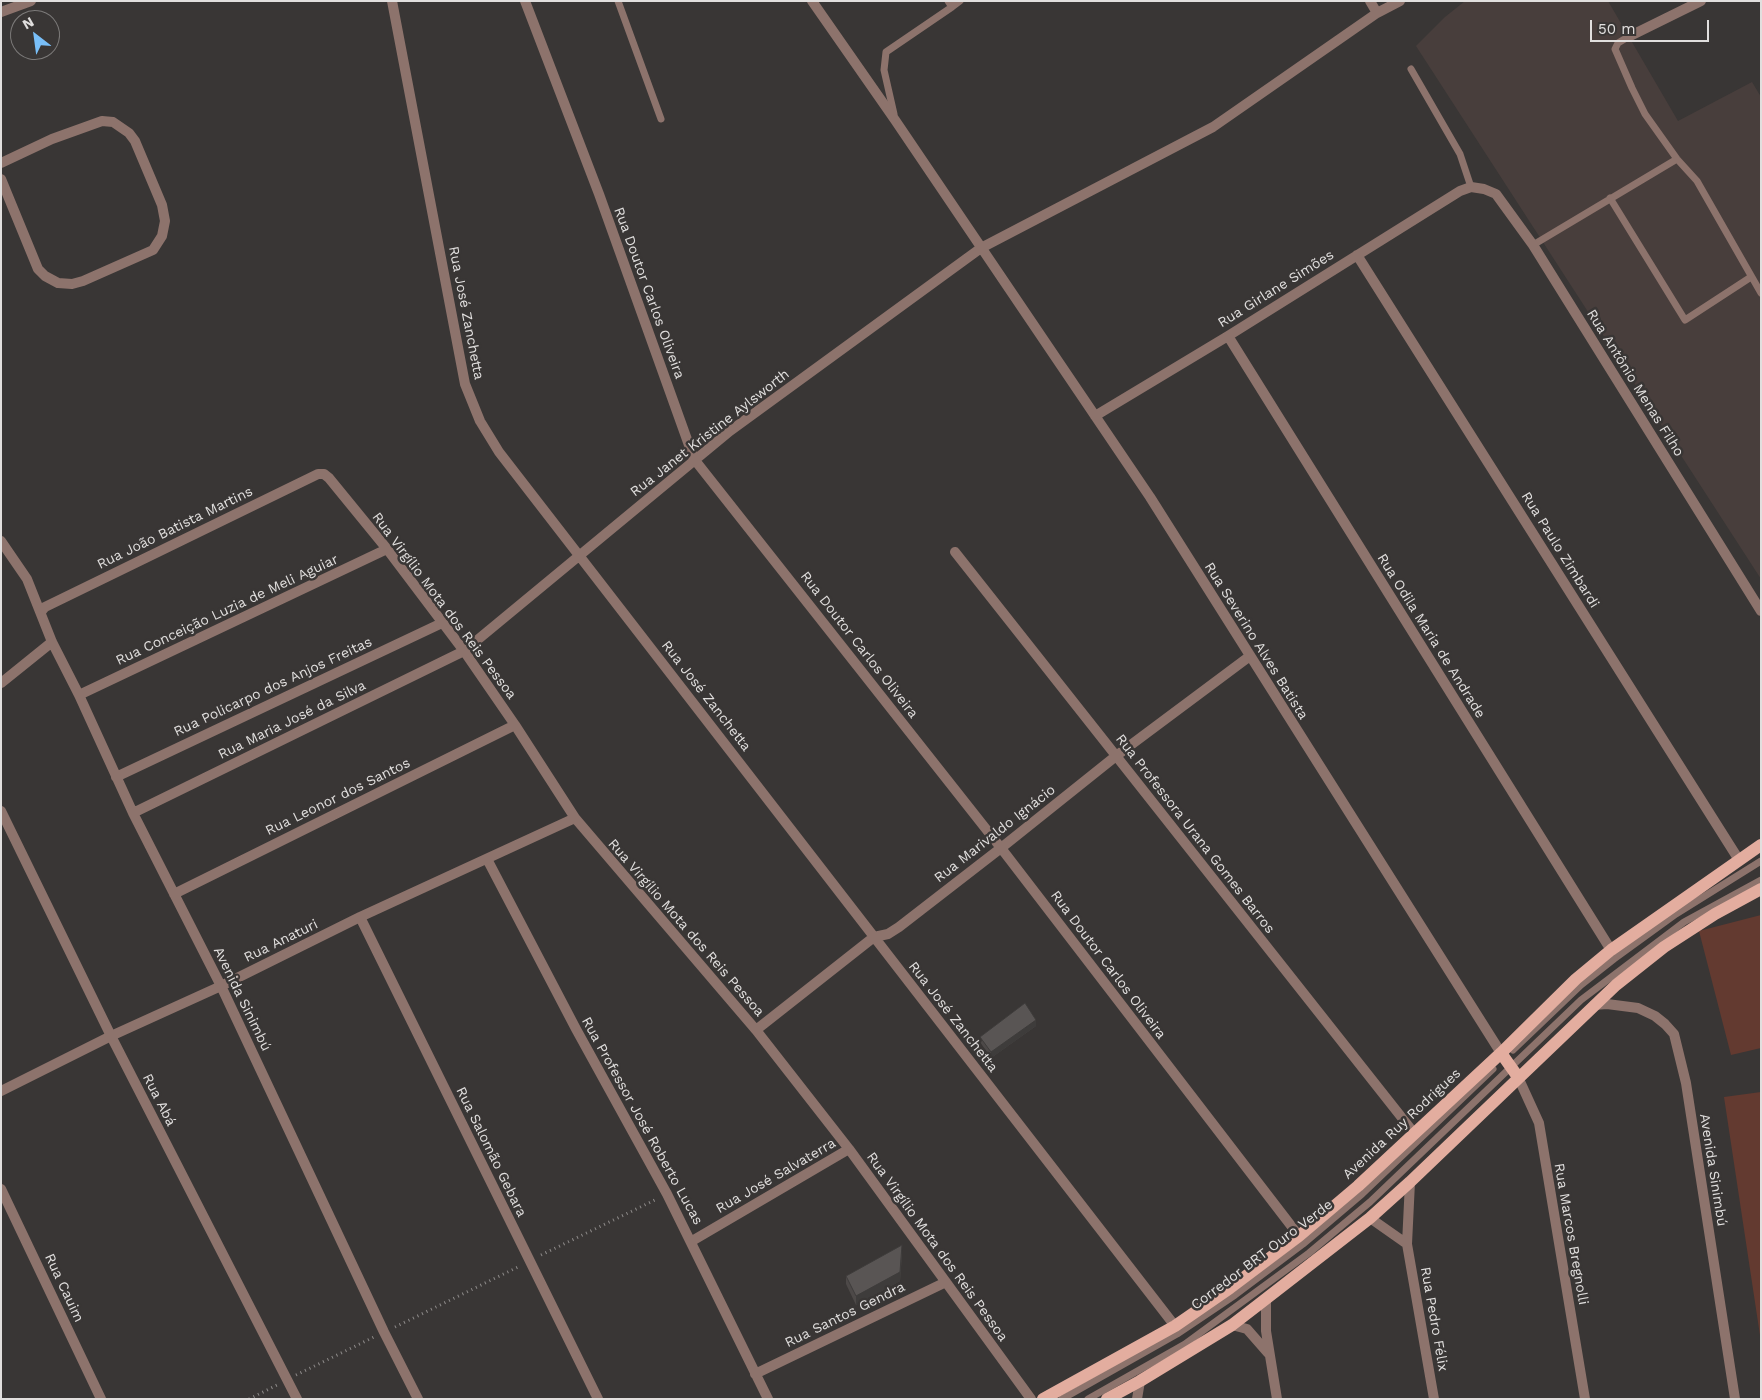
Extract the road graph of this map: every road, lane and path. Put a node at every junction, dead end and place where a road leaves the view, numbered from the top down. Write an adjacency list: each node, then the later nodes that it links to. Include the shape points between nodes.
1 (31, 1): 11 (street)
2 (392, 1): 34 (street, Rua José Zanchetta, via 465,384 480,422 499,452)
3 (526, 1): 29 (street, Rua Doutor Carlos Oliveira)
4 (618, 1): 15 (lane)
5 (812, 1): 16 (street, Rua Severino Alves Batista)
6 (960, 1): 10 (lane)
7 (1370, 1): 12 (street)
8 (1400, 1): 12 (street, Rua Janet Kristine Aylsworth)
9 (1701, 1): 13 (street)
10 (950, 4): 16 (lane, via 886,52 884,70)
11 (1, 12)
12 (1376, 13): 23 (street, Rua Janet Kristine Aylsworth, via 1213,127)
13 (1628, 37): 17 (lane, via 1615,49 1645,114)
14 (1411, 69): 20 (lane, via 1460,154)
15 (661, 119)
16 (895, 120): 23 (street, Rua Severino Alves Batista)
17 (1677, 159): 21 (lane); 25 (lane, via 1697,181)
18 (1, 163): 19 (street, via 93,124 114,122 136,140 162,205 165,221 162,236 152,250 135,258 83,281 58,283 38,269)
19 (1, 178)
20 (1471, 187): 22 (street, Rua Antônio Menas Filho, via 1496,194); 24 (street, Rua Girlane Simões)
21 (1610, 198): 22 (lane); 25 (lane, via 1685,320)
22 (1532, 245): 35 (street, Rua Antônio Menas Filho)
23 (981, 248): 28 (street, Rua Severino Alves Batista); 29 (street, Rua Janet Kristine Aylsworth)
24 (1357, 255): 27 (street, Rua Girlane Simões); 52 (street, Rua Paulo Zimbardi)
25 (1751, 277): 26 (lane)
26 (1761, 294)
27 (1228, 336): 28 (street, Rua Girlane Simões); 59 (street, Rua Odila Maria de Andrade)
28 (1095, 416): 40 (street, Rua Severino Alves Batista)
29 (694, 459): 34 (street, Rua Janet Kristine Aylsworth); 50 (street, Rua Doutor Carlos Oliveira)
30 (324, 474): 32 (street, Rua Virgílio Mota dos Reis Pessoa); 36 (street, Rua João Batista Martins, via 318,474 45,607)
31 (1, 542): 36 (street, Avenida Sinimbú, via 27,579)
32 (387, 549): 37 (street, Rua Virgílio Mota dos Reis Pessoa); 42 (street, Rua Conceição Luzia de Meli Aguiar)
33 (955, 552): 44 (street, Rua Professora Urana Gomes Barros)
34 (580, 555): 39 (street, Rua Janet Kristine Aylsworth); 58 (street, Rua José Zanchetta)
35 (1761, 611)
36 (41, 612): 38 (street, Avenida Sinimbú)
37 (442, 623): 39 (street, Rua Virgílio Mota dos Reis Pessoa); 45 (street, Rua Policarpo dos Anjos Freitas)
38 (52, 642): 41 (street); 42 (street, Avenida Sinimbú)
39 (464, 651): 43 (street, Rua Virgílio Mota dos Reis Pessoa); 47 (street, Rua Maria José da Silva)
40 (1250, 656): 44 (street, Rua Marivaldo Ignácio); 64 (street, Rua Severino Alves Batista)
41 (1, 683)
42 (79, 695): 45 (street, Avenida Sinimbú)
43 (515, 725): 48 (street, Rua Virgílio Mota dos Reis Pessoa); 56 (street, Rua Leonor dos Santos)
44 (1116, 756): 50 (street, Rua Marivaldo Ignácio); 66 (street, Rua Professora Urana Gomes Barros)
45 (116, 777): 47 (street, Avenida Sinimbú)
46 (1, 812): 63 (street, Rua Abá)
47 (133, 813): 56 (street, Avenida Sinimbú)
48 (574, 818): 51 (street, Rua Anaturi); 62 (street, Rua Virgílio Mota dos Reis Pessoa)
49 (1761, 845): 52 (main road, Avenida Ruy Rodrigues)
50 (1001, 848): 58 (street, Rua Marivaldo Ignácio, via 899,928); 72 (street, Rua Doutor Carlos Oliveira)
51 (486, 860): 57 (street, Rua Anaturi); 70 (street, Rua Professor José Roberto Lucas)
52 (1739, 860): 59 (main road, Avenida Ruy Rodrigues)
53 (1761, 861): 64 (lane, Corredor BRT Ouro Verde, via 1676,914 1580,985)
54 (1761, 880): 64 (lane, Corredor BRT Ouro Verde, via 1684,922 1581,1000)
55 (1761, 889): 61 (main road, Avenida Ruy Rodrigues, via 1669,944)
56 (174, 894): 60 (street, Avenida Sinimbú)
57 (360, 917): 60 (street, Rua Anaturi); 75 (street, Rua Salomão Gebara)
58 (874, 937): 62 (street, Rua Marivaldo Ignácio); 79 (street, Rua José Zanchetta)
59 (1611, 950): 64 (main road, Avenida Ruy Rodrigues, via 1576,979)
60 (221, 986): 63 (street, Rua Anaturi); 80 (street, Avenida Sinimbú)
61 (1594, 1005): 64 (main road, Avenida Ruy Rodrigues); 100 (street, Avenida Sinimbú, via 1638,1008 1655,1016 1674,1034 1686,1083)
62 (756, 1030): 67 (street, Rua Virgílio Mota dos Reis Pessoa)
63 (111, 1036): 65 (street, Rua Anaturi); 83 (street, Rua Abá)
64 (1509, 1064): 66 (main road, Avenida Ruy Rodrigues); 68 (main road, Avenida Ruy Rodrigues); 93 (lane, Corredor BRT Ouro Verde, via 1303,1244 1235,1296 1177,1334); 94 (lane, Corredor BRT Ouro Verde, via 1370,1202 1309,1253 1185,1344); 99 (street, Rua Marcos Bregnolli, via 1538,1123)
65 (1, 1091)
66 (1414, 1133): 72 (main road, Avenida Ruy Rodrigues)
67 (849, 1149): 73 (street, Rua José Salvaterra); 76 (street, Rua Virgílio Mota dos Reis Pessoa)
68 (1410, 1182): 71 (main road, Avenida Ruy Rodrigues); 74 (street, Rua Pedro Félix)
69 (1, 1189): 85 (street, Rua Cauim)
70 (667, 1194): 73 (street, Rua Professor José Roberto Lucas); 75 (path)
71 (1370, 1218): 74 (street); 77 (main road, Avenida Ruy Rodrigues)
72 (1299, 1236): 79 (main road, Avenida Ruy Rodrigues)
73 (692, 1241): 82 (street, Rua Professor José Roberto Lucas)
74 (1407, 1244): 98 (street, Rua Pedro Félix)
75 (529, 1261): 80 (path); 89 (street, Rua Salomão Gebara)
76 (946, 1282): 82 (street, Rua Santos Gendra); 91 (street, Rua Virgílio Mota dos Reis Pessoa)
77 (1266, 1299): 78 (main road, Avenida Ruy Rodrigues); 81 (street)
78 (1232, 1325): 81 (street, via 1247,1329); 84 (main road, Avenida Ruy Rodrigues)
79 (1174, 1326): 92 (main road, Avenida Ruy Rodrigues)
80 (384, 1332): 83 (path); 88 (street, Avenida Sinimbú)
81 (1269, 1354): 97 (street)
82 (756, 1374): 90 (street, Rua Professor José Roberto Lucas)
83 (288, 1380): 86 (path); 87 (street, Rua Abá)
84 (1140, 1381): 95 (main road, Avenida Ruy Rodrigues); 96 (street)
85 (101, 1399)
86 (249, 1399)
87 (297, 1399)
88 (418, 1399)
89 (598, 1399)
90 (768, 1399)
91 (1031, 1399)
92 (1043, 1399)
93 (1062, 1399)
94 (1088, 1399)
95 (1107, 1399)
96 (1137, 1399)
97 (1277, 1399)
98 (1434, 1399)
99 (1585, 1399)
100 (1736, 1399)

